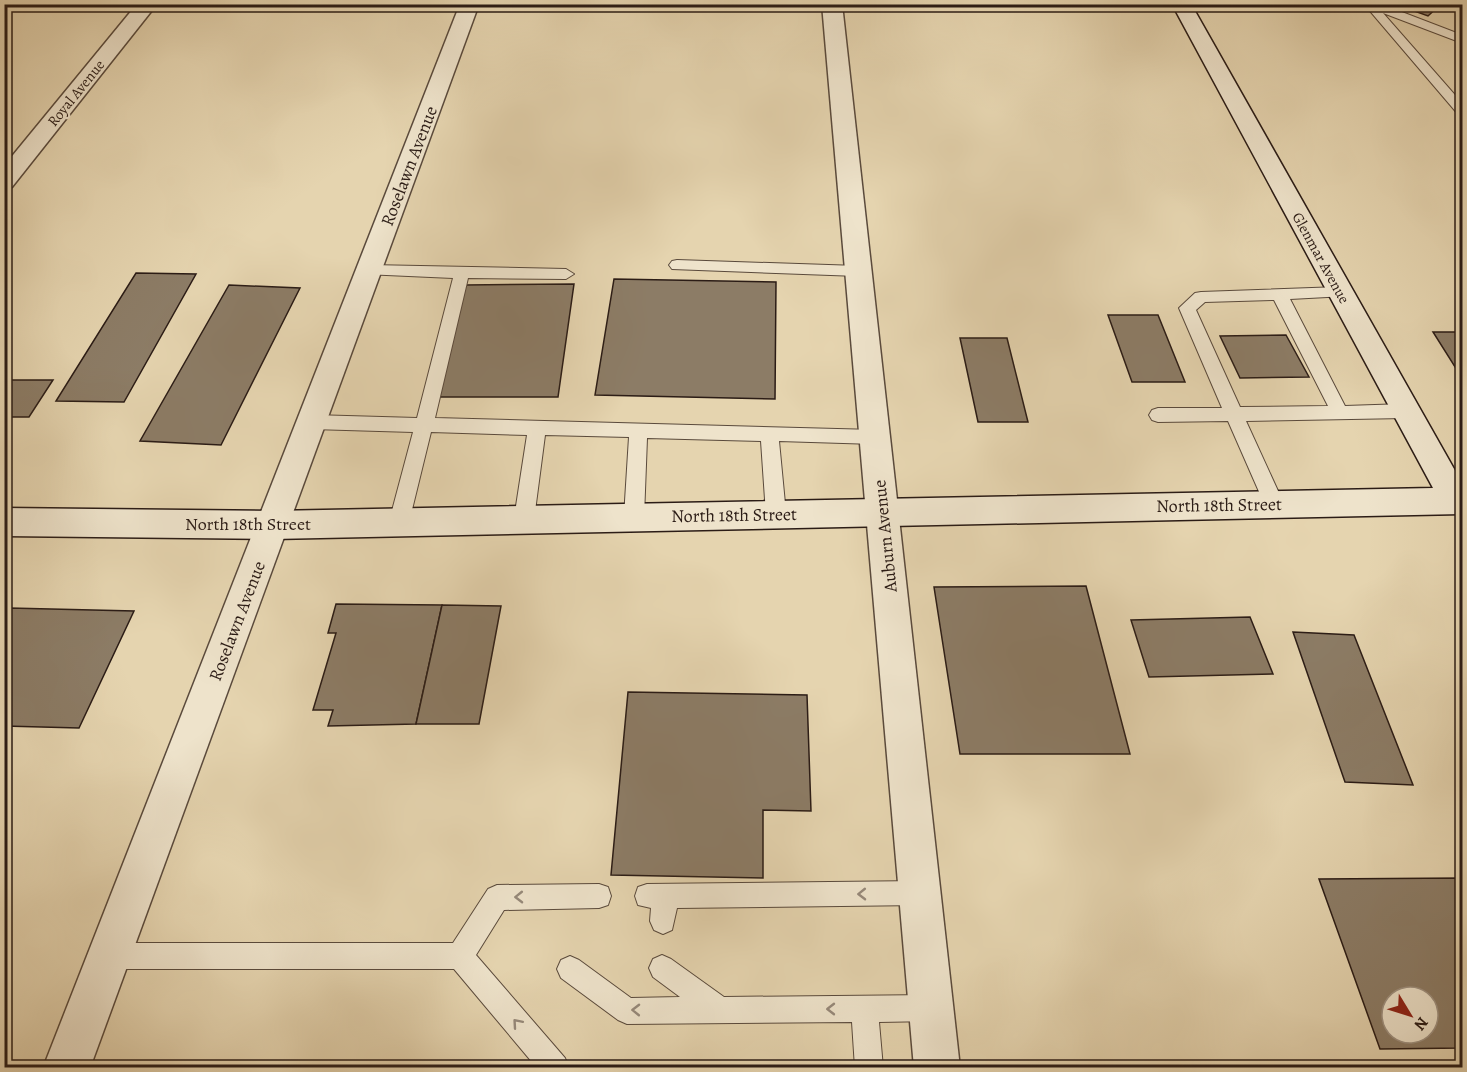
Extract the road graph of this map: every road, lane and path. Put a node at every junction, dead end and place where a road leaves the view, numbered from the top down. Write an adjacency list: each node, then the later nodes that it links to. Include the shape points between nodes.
1 (148, 4): 8 (street, Royal Avenue)
2 (470, 4): 10 (street, Roselawn Avenue)
3 (832, 4): 11 (street, Auburn Avenue)
4 (1181, 4): 14 (street, Glenmar Avenue)
5 (1369, 4): 6 (lane); 7 (lane)
6 (1462, 39)
7 (1460, 103)
8 (4, 182)
9 (677, 265): 11 (lane)
10 (369, 270): 12 (lane); 20 (street, Roselawn Avenue)
11 (858, 271): 25 (street, Auburn Avenue)
12 (462, 273): 13 (lane); 21 (lane)
13 (566, 274)
14 (1340, 292): 15 (lane); 16 (street, Glenmar Avenue)
15 (1280, 294): 17 (lane); 18 (lane, via 1201,297 1187,308)
16 (1405, 411): 17 (lane); 27 (street, Glenmar Avenue)
17 (1340, 413): 18 (lane)
18 (1236, 414): 19 (lane); 26 (lane)
19 (1158, 415)
20 (312, 422): 21 (lane); 34 (street, Roselawn Avenue)
21 (424, 425): 22 (lane); 33 (lane)
22 (537, 429): 23 (lane); 31 (lane)
23 (638, 431): 24 (lane); 30 (lane)
24 (769, 434): 25 (lane); 29 (lane)
25 (875, 437): 28 (street, Auburn Avenue)
26 (1274, 504): 27 (street, North 18th Street); 28 (street, North 18th Street)
27 (1460, 505)
28 (884, 512): 29 (street, North 18th Street); 35 (street, Auburn Avenue)
29 (776, 514): 30 (street, North 18th Street)
30 (634, 517): 31 (street, North 18th Street)
31 (524, 519): 33 (street, North 18th Street)
32 (4, 522): 34 (street, North 18th Street)
33 (399, 522): 34 (street, North 18th Street)
34 (273, 525): 38 (street, Roselawn Avenue)
35 (921, 893): 37 (lane, one-way to 37, via 656,896); 43 (street, Auburn Avenue)
36 (599, 896): 39 (lane, one-way to 39, via 566,905 497,897)
37 (663, 921)
38 (108, 956): 39 (lane); 45 (street, Roselawn Avenue)
39 (460, 956): 46 (lane, one-way to 39)
40 (662, 968): 44 (lane)
41 (570, 969): 44 (lane, one-way to 41, via 627,1011)
42 (865, 1008): 43 (lane); 44 (lane, one-way to 44); 47 (lane)
43 (932, 1008): 48 (street, Auburn Avenue)
44 (719, 1010)
45 (66, 1068)
46 (555, 1068)
47 (868, 1068)
48 (937, 1068)

